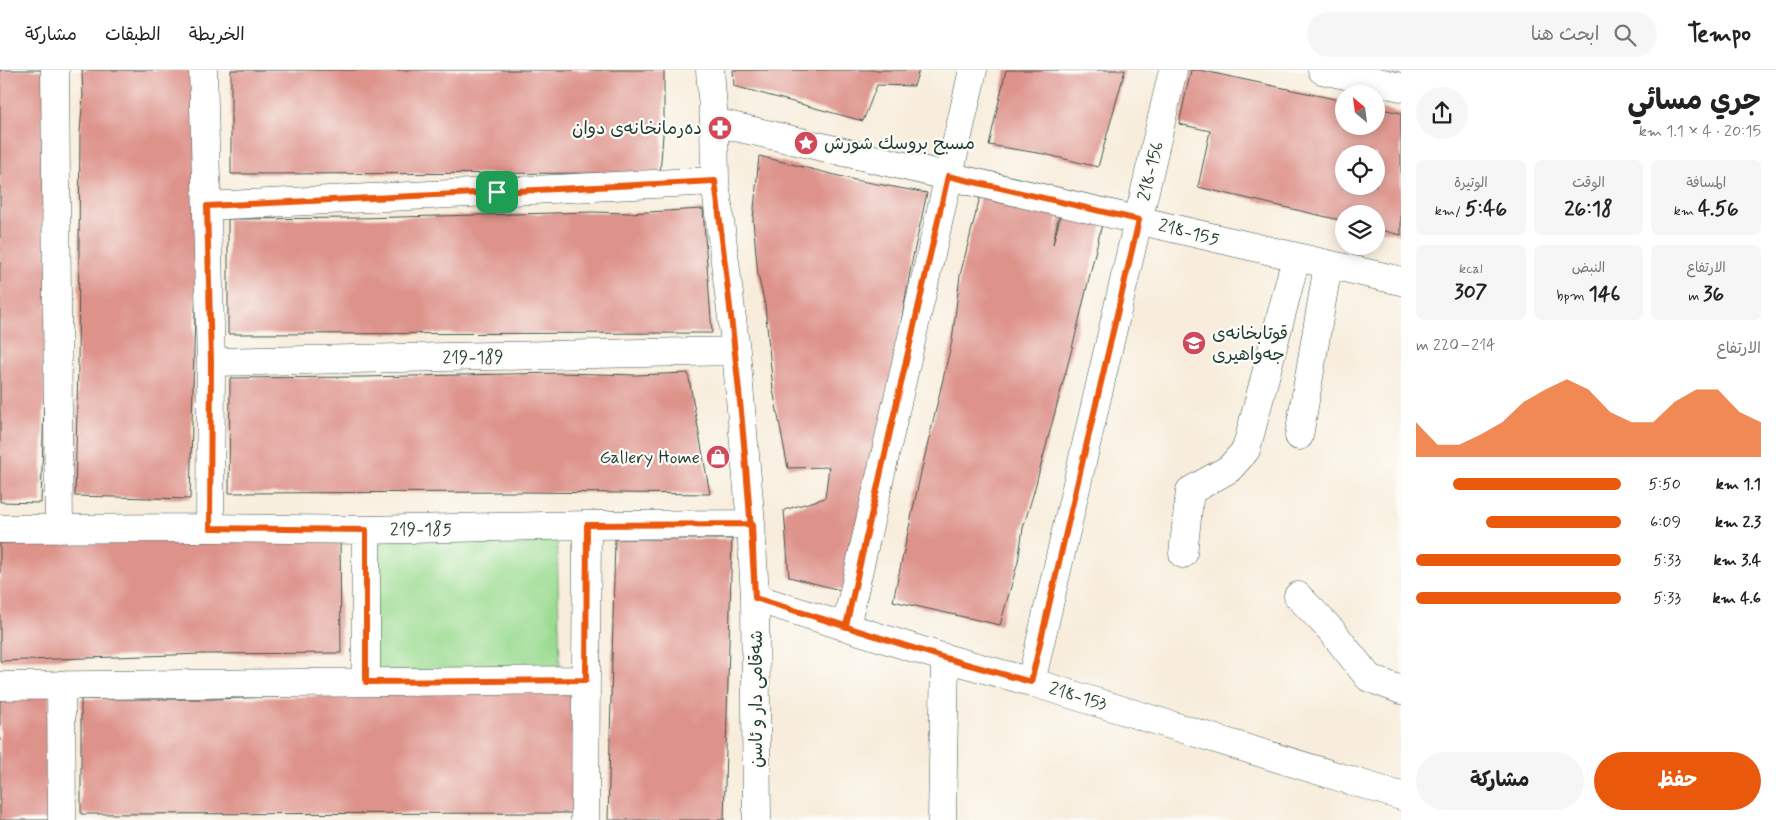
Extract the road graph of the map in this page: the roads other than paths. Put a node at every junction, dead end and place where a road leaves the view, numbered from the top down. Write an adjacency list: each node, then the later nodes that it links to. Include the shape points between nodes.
1 (55, 70): 23 (street)
2 (203, 70): 11 (street)
3 (710, 70): 8 (street, شەقامی دار و ئاسن)
4 (973, 70): 9 (street)
5 (1173, 70): 12 (street, 218-156)
6 (1322, 70): 7 (street)
7 (1401, 87)
8 (714, 122): 9 (street, 218-155); 10 (street, شەقامی دار و ئاسن)
9 (948, 176): 12 (street, 218-155); 28 (street)
10 (715, 181): 11 (street); 16 (street, شەقامی دار و ئاسن)
11 (207, 206): 17 (street)
12 (1139, 220): 13 (street, 218-155); 32 (street, 218-156)
13 (1296, 258): 14 (street, 218-155); 25 (street, via 1246,450 1228,469 1190,491)
14 (1328, 265): 15 (street, 218-155); 18 (street)
15 (1401, 282)
16 (736, 351): 17 (street, 219-189); 19 (street, شەقامی دار و ئاسن)
17 (211, 362): 21 (street)
18 (1299, 436)
19 (752, 524): 20 (street, 219-185); 27 (street, شەقامی دار و ئاسن)
20 (587, 525): 24 (street, 219-185); 30 (street)
21 (210, 528): 23 (street, 219-185); 24 (street, 219-185)
22 (0, 529): 23 (street, 219-185)
23 (59, 529)
24 (366, 530): 31 (street)
25 (1183, 554)
26 (1298, 596): 35 (street, via 1331,630 1369,678)
27 (755, 598): 28 (street, 218-153); 39 (street, شەقامی دار و ئاسن)
28 (846, 626): 29 (street, 218-153)
29 (945, 658): 32 (street, 218-153); 40 (street)
30 (586, 680): 31 (street); 38 (street)
31 (366, 682): 34 (street)
32 (1031, 682): 36 (street, 218-153)
33 (0, 686): 34 (street)
34 (61, 686): 37 (street)
35 (1401, 690)
36 (1401, 796)
37 (62, 820)
38 (585, 820)
39 (757, 820)
40 (942, 820)

